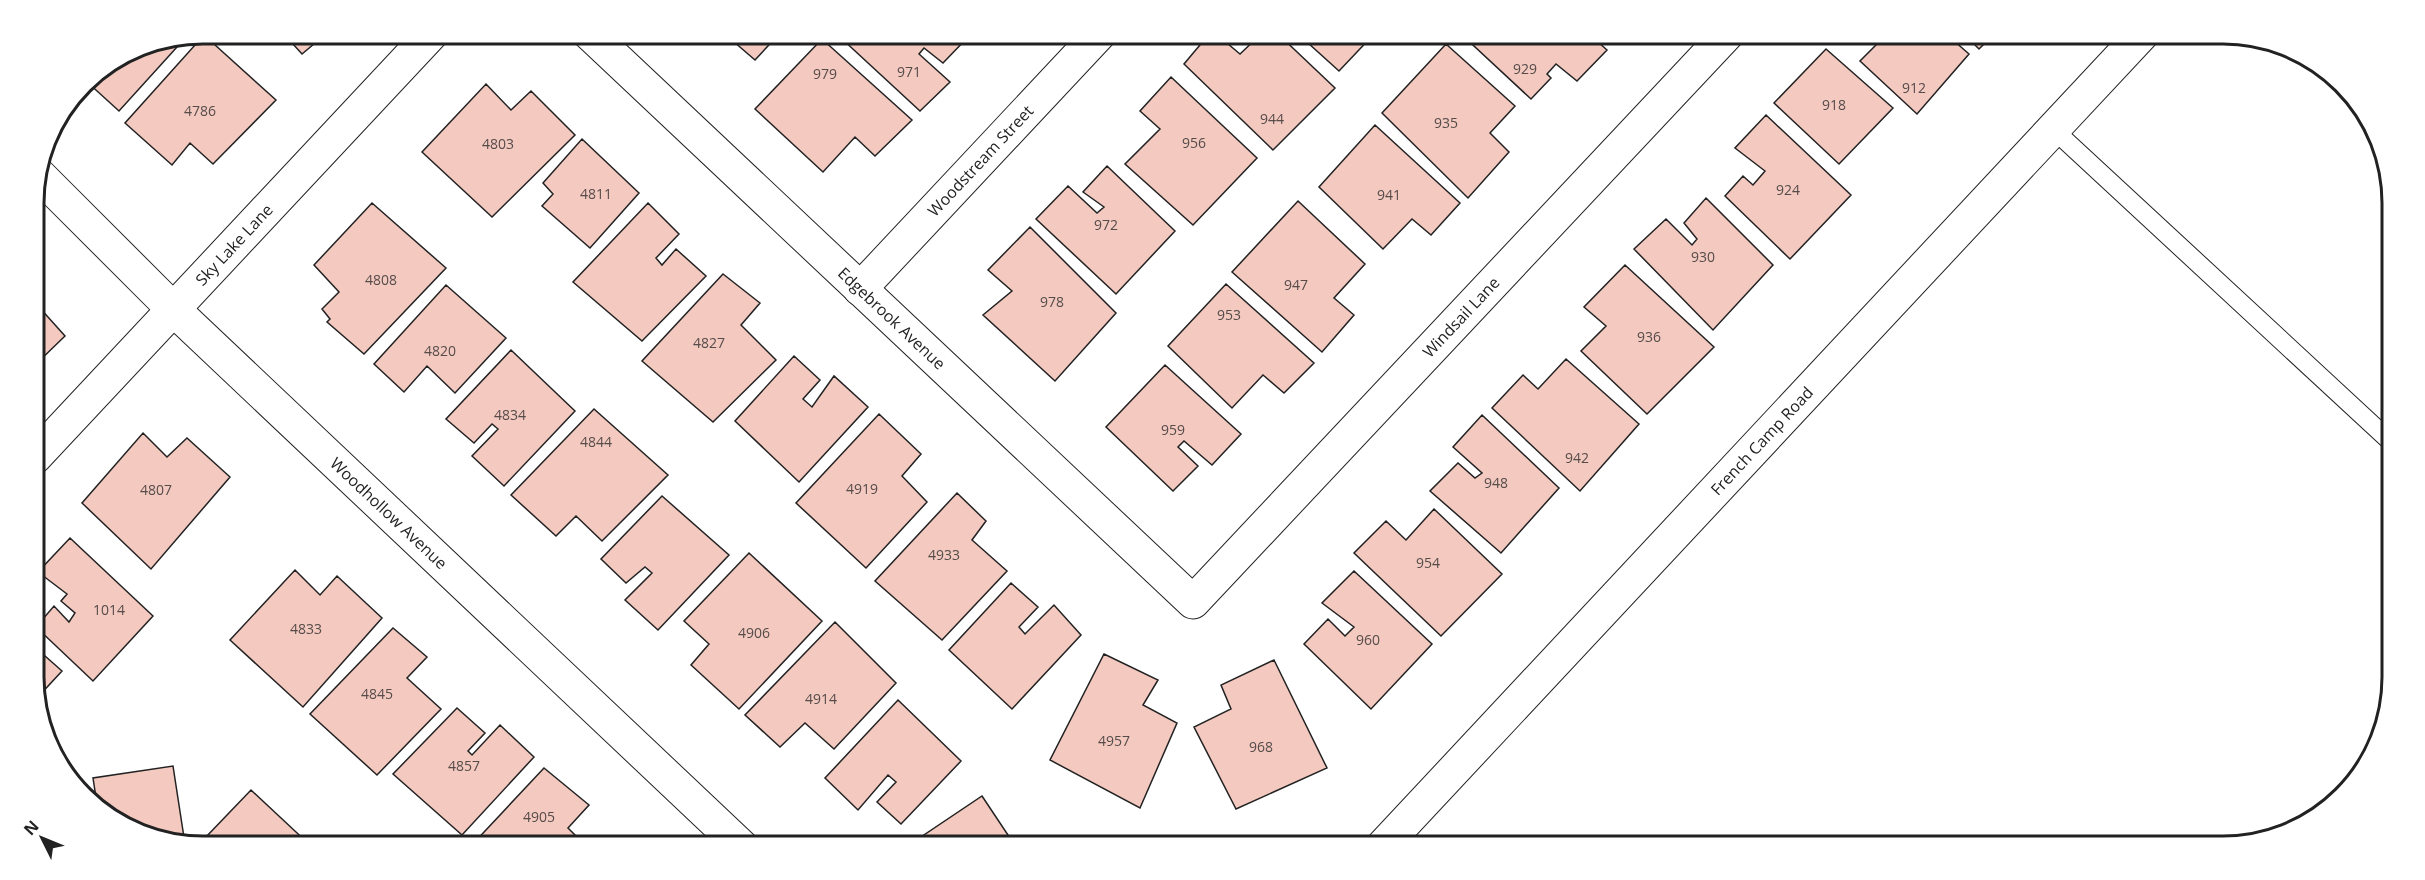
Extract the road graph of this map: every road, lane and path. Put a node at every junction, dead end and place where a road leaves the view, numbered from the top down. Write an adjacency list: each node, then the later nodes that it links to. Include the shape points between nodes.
1 (422, 44): 9 (street, Sky Lake Lane)
2 (601, 44): 8 (street, Edgebrook Avenue)
3 (1090, 44): 8 (street, Woodstream Street)
4 (1718, 44): 12 (street, Windsail Lane)
5 (2133, 44): 6 (street, French Camp Road)
6 (2053, 129): 10 (lane); 14 (street, French Camp Road)
7 (45, 181): 9 (street, Woodhollow Avenue)
8 (860, 289): 12 (street, Edgebrook Avenue)
9 (172, 308): 11 (street, Sky Lake Lane); 13 (street, Woodhollow Avenue)
10 (2382, 434)
11 (44, 447)
12 (1194, 602)
13 (730, 836)
14 (1392, 836)

